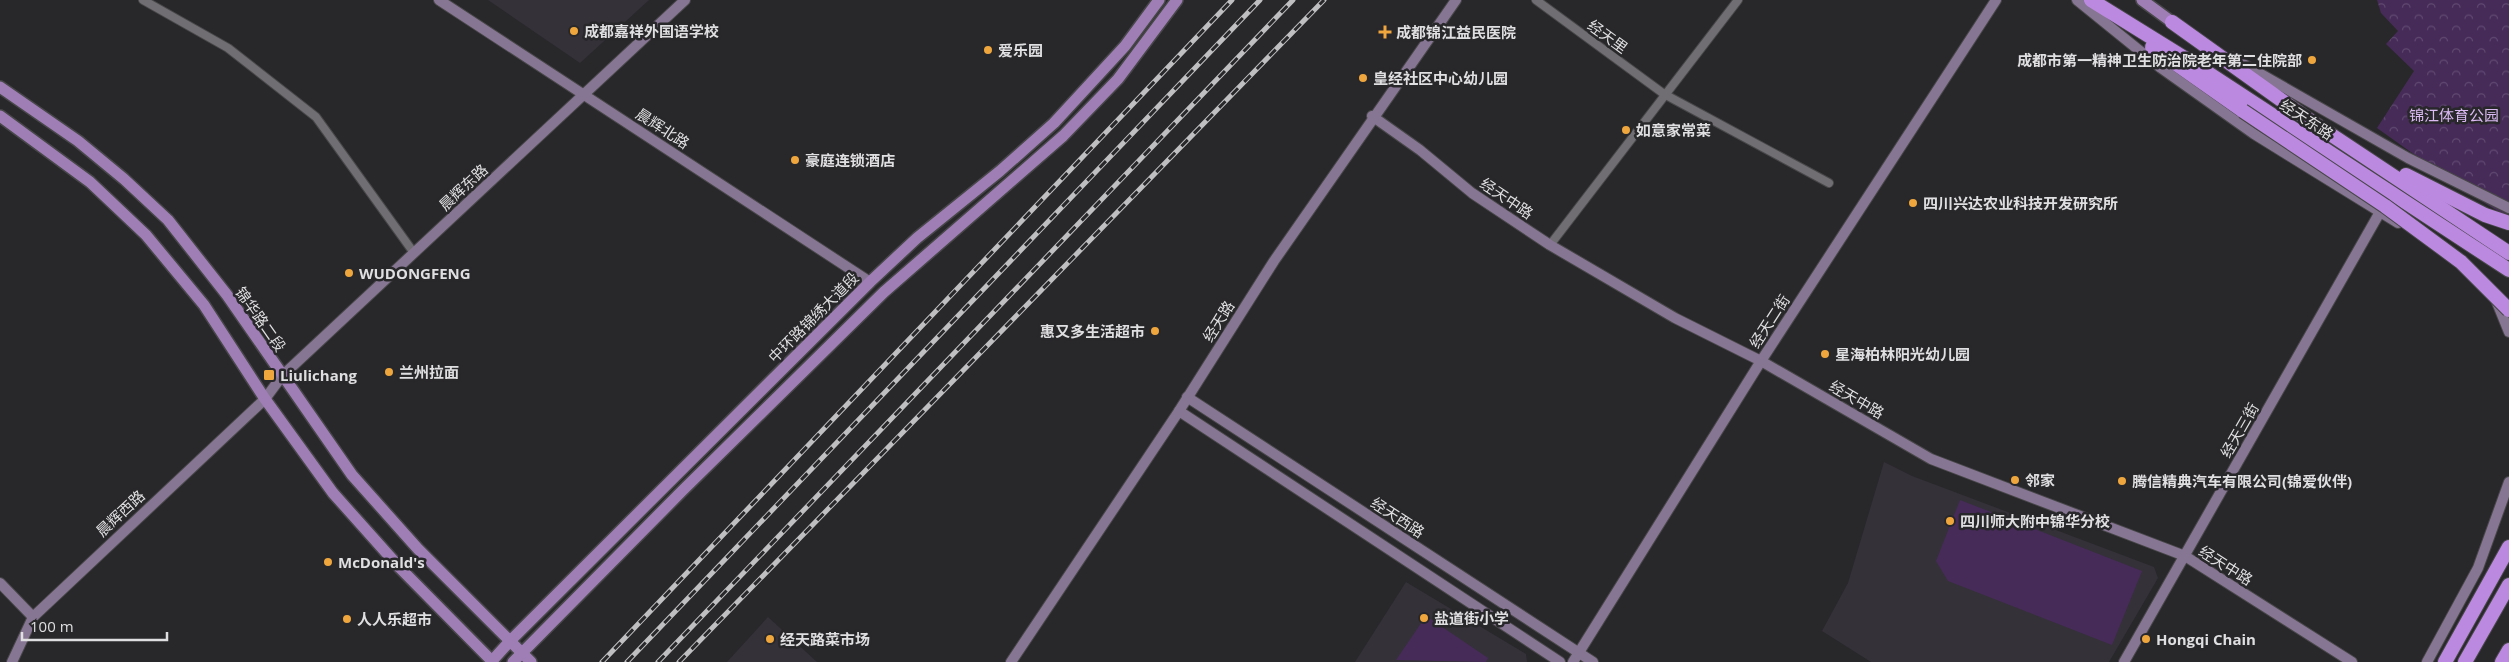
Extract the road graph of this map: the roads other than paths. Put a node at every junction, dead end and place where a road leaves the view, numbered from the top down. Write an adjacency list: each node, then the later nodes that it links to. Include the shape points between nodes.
1 (143, 0): 25 (street, via 228,48 316,118)
2 (439, 0): 15 (street, 晨辉北路)
3 (685, 0): 15 (street, 晨辉东路)
4 (1159, 0): 28 (main road, 中环路锦绣大道段, via 1125,46 1054,123 1000,172 917,238)
5 (1177, 0): 45 (main road, via 1118,79 1063,136 884,292)
6 (1456, 0): 18 (street, 经天路)
7 (1536, 0): 16 (street, 经天里)
8 (1738, 0): 16 (street)
9 (1996, 0): 32 (street, 经天二街)
10 (2077, 0): 22 (street, via 2161,68 2254,134)
11 (2142, 0): 13 (main road, 经天东路)
12 (2095, 3): 27 (highway, 经天东路); 30 (highway, bridge, via 2169,61 2385,206 2461,262)
13 (2172, 22): 19 (highway, 经天东路); 21 (street, via 2408,158)
14 (0, 87): 33 (main road, 锦华路二段, via 78,141 168,220 227,295)
15 (584, 94): 25 (street, 晨辉东路); 28 (street, 晨辉北路)
16 (1664, 94): 20 (street, 经天里); 24 (street)
17 (0, 116): 35 (main road, via 90,182 146,235 204,305)
18 (1372, 116): 24 (street, 经天中路, via 1472,193); 34 (street, 经天路)
19 (2312, 122): 23 (highway, via 2432,189); 26 (highway, 经天东路)
20 (1829, 183)
21 (2509, 208)
22 (2380, 212): 30 (street, via 2480,274); 39 (street, 经天三街)
23 (2509, 223)
24 (1550, 245): 32 (street, 经天中路, via 1675,318)
25 (414, 253): 33 (street, 晨辉东路)
26 (2509, 253)
27 (2507, 268)
28 (870, 282): 43 (main road, 中环路锦绣大道段)
29 (2509, 303): 30 (street)
30 (2503, 306): 31 (street)
31 (2509, 332)
32 (1761, 361): 39 (street, 经天中路, via 1931,460); 46 (street, 经天二街)
33 (282, 376): 35 (street, 晨辉东路); 43 (main road, 锦华路二段, via 352,476 418,549)
34 (1187, 397): 36 (street, 经天路); 46 (street, 经天西路)
35 (265, 399): 42 (street, 晨辉西路); 48 (main road, via 333,493 400,568)
36 (1179, 411): 51 (street, 经天路); 52 (street)
37 (2509, 482): 57 (street, via 2478,568)
38 (2509, 547): 58 (highway)
39 (2185, 556): 55 (street, 经天三街); 56 (street, 经天中路)
40 (0, 583): 42 (street)
41 (2509, 586): 59 (highway)
42 (33, 617): 47 (street, 晨辉西路)
43 (510, 641): 45 (main road, 锦华路二段); 48 (main road, 中环路锦绣大道段)
44 (2509, 650): 60 (highway)
45 (522, 652): 49 (main road); 50 (main road, 锦华路二段)
46 (1579, 653): 53 (street, 经天二街); 54 (street, 经天西路)
47 (12, 662)
48 (492, 662)
49 (513, 662)
50 (532, 662)
51 (1010, 662)
52 (1560, 662)
53 (1573, 662)
54 (1593, 662)
55 (2124, 662)
56 (2352, 662)
57 (2427, 662)
58 (2445, 662)
59 (2465, 662)
60 (2502, 662)

